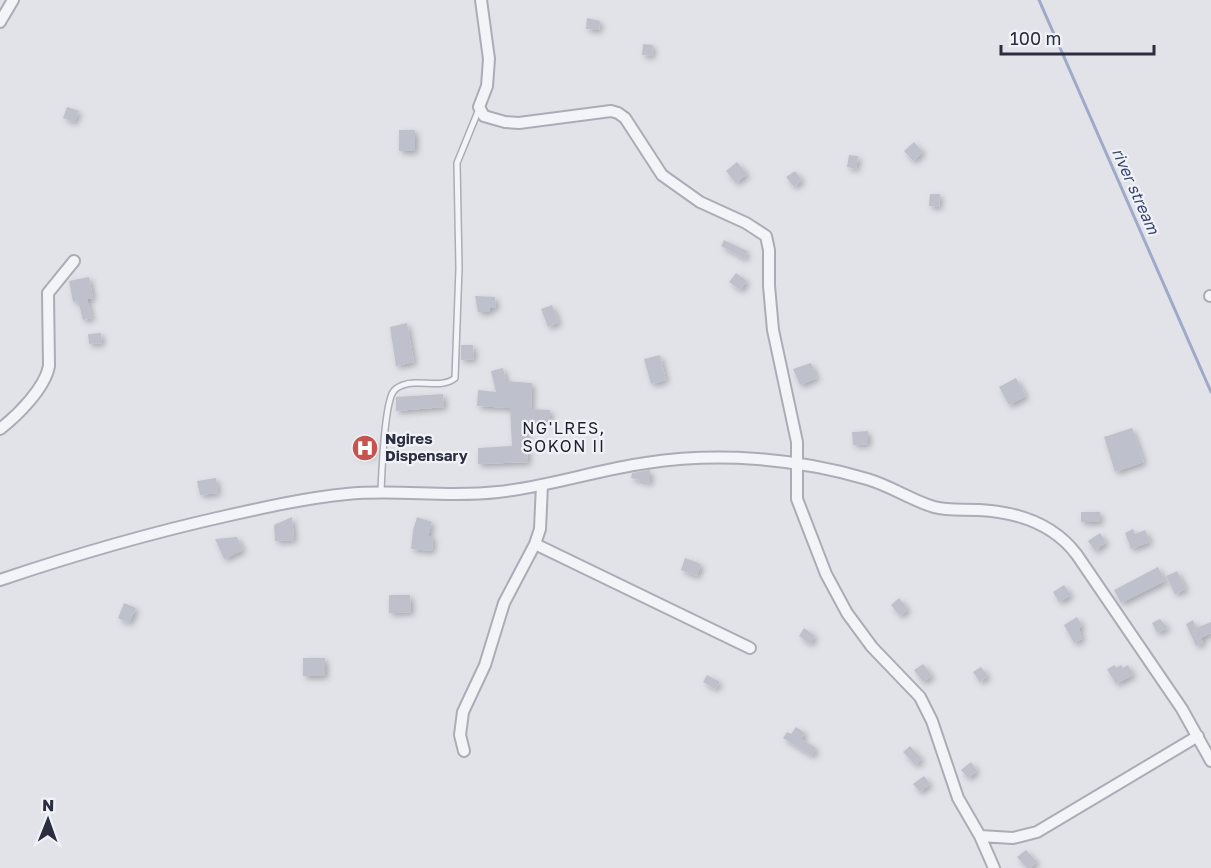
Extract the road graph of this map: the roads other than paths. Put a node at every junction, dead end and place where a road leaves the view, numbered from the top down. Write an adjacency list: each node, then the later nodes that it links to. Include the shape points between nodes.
1 (13, 0): 3 (street)
2 (481, 0): 4 (street, via 489,59 487,86)
3 (0, 22)
4 (479, 107): 7 (street, via 490,119 519,123 618,113 662,175 700,202 763,233 769,250 773,330); 9 (lane, via 457,164 455,378 446,383 412,382 393,393)
5 (74, 261): 6 (street, via 48,293 48,374)
6 (0, 429)
7 (798, 464): 8 (street, via 737,458 684,459); 13 (street, via 866,479 936,507 1020,516 1047,527 1077,555); 16 (street, via 797,499 830,583 872,647 920,698 932,721 958,798)
8 (542, 485): 9 (street, via 496,493); 10 (street, via 540,529)
9 (381, 491): 11 (street, via 317,497 189,524)
10 (535, 544): 12 (street); 14 (street, via 504,603 485,665 463,712 460,735)
11 (0, 580)
12 (750, 648)
13 (1198, 736): 15 (street); 16 (street, via 1037,832 1013,838)
14 (464, 751)
15 (1211, 761)
16 (980, 836): 17 (street)
17 (994, 868)

